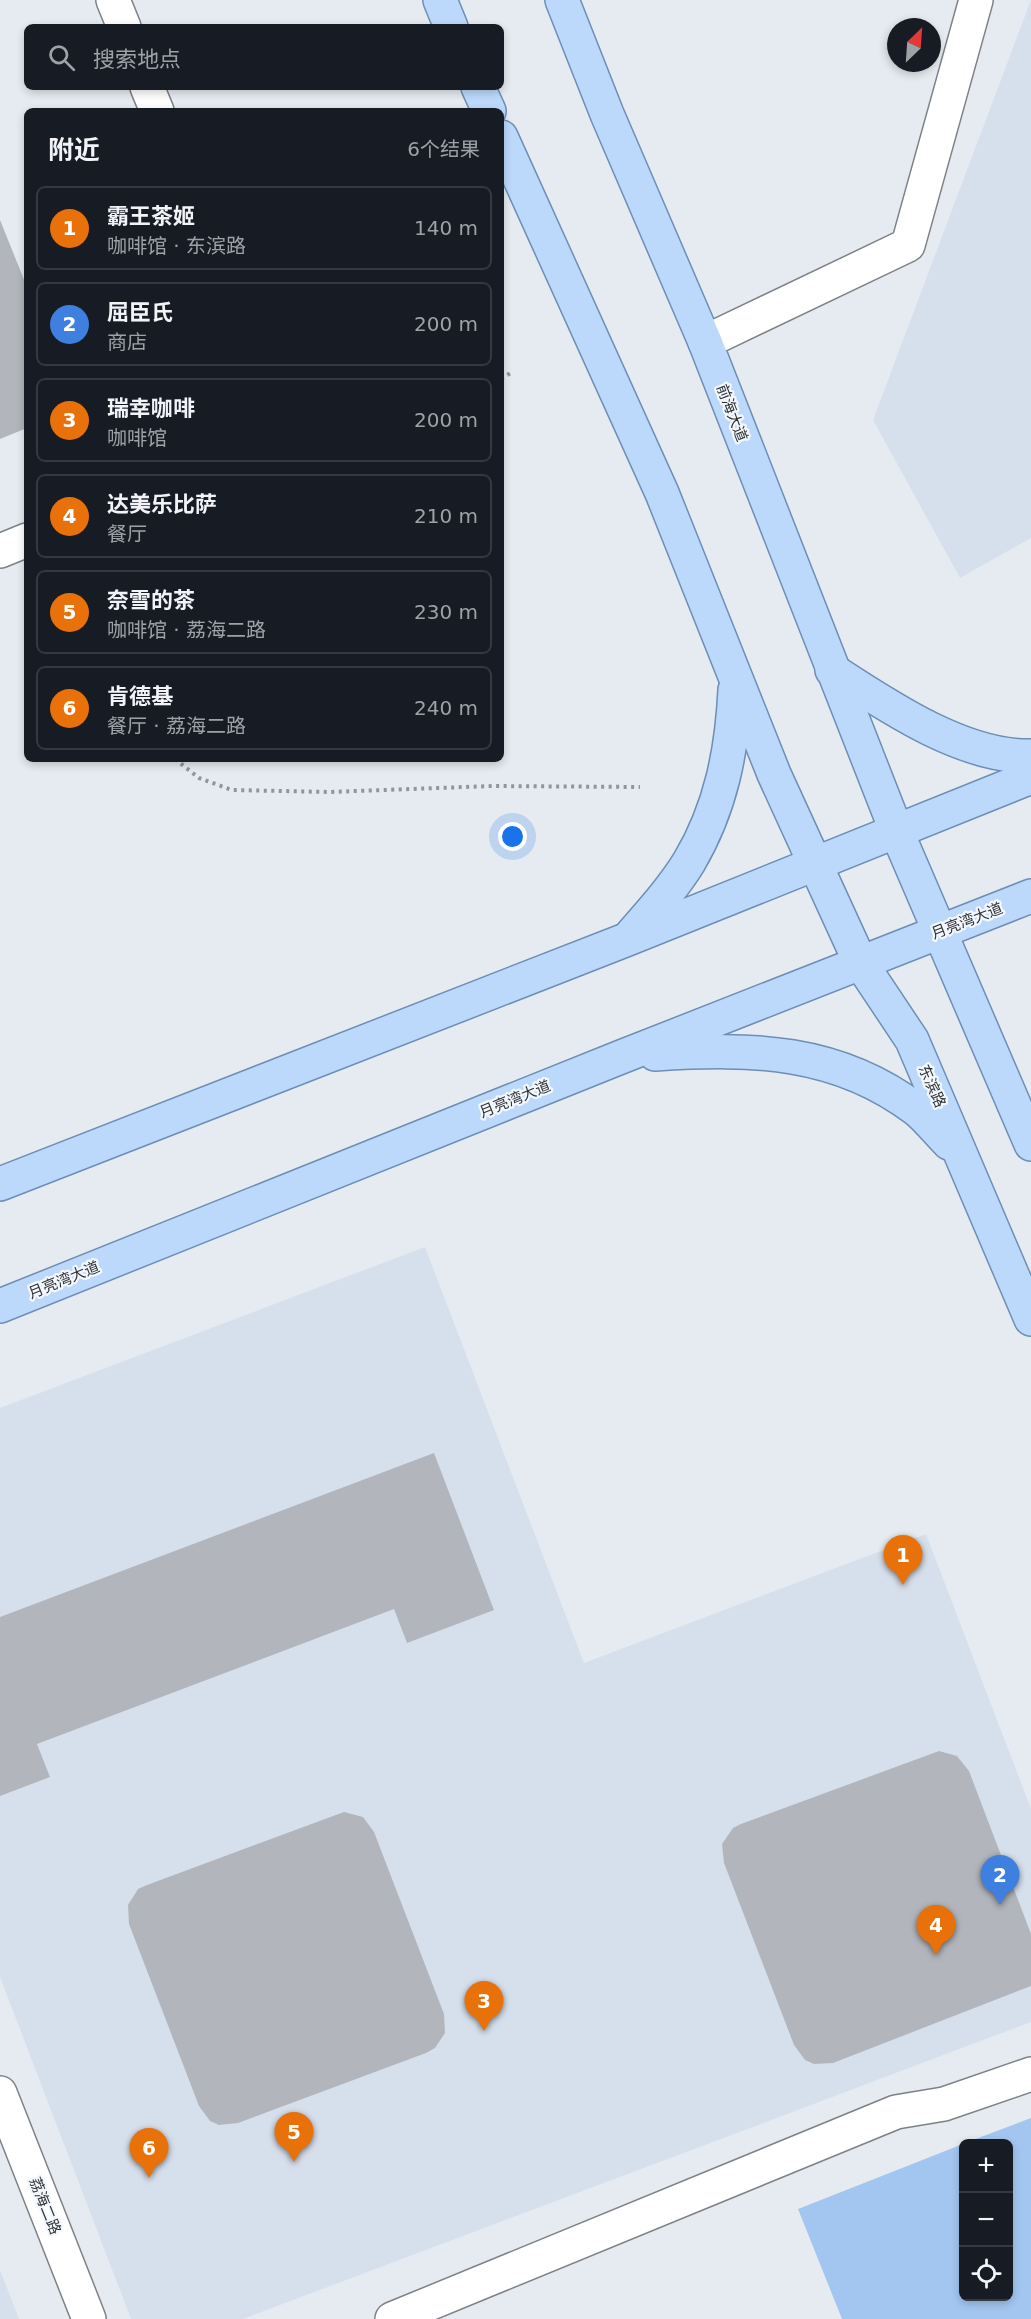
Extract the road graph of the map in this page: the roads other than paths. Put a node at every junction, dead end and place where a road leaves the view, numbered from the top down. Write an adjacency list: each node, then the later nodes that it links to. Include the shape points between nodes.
1 (113, 0): 5 (street)
2 (440, 0): 6 (main road)
3 (562, 0): 12 (main road, 前海大道)
4 (976, 0): 12 (street, via 908,245)
5 (123, 24)
6 (450, 24)
7 (148, 90): 9 (street)
8 (479, 90): 10 (main road)
9 (156, 108)
10 (488, 108)
11 (504, 144): 16 (main road, via 662,493)
12 (705, 342): 15 (main road, 前海大道)
13 (24, 541): 14 (street)
14 (0, 551)
15 (832, 670): 17 (main road, via 937,733 994,752); 19 (main road, 前海大道)
16 (736, 682): 20 (main road); 23 (main road, via 728,766 712,813 689,861)
17 (1031, 756)
18 (1031, 777): 19 (main road)
19 (896, 830): 20 (main road); 22 (main road)
20 (815, 862): 23 (main road); 24 (main road, 东滨路)
21 (1031, 896): 22 (main road, 月亮湾大道)
22 (941, 931): 24 (main road, 月亮湾大道); 26 (main road)
23 (628, 939): 28 (main road)
24 (860, 962): 25 (main road, 月亮湾大道); 27 (main road, 东滨路, via 912,1040)
25 (621, 1057): 27 (main road, via 726,1050 822,1062 885,1088 919,1112); 29 (main road, 月亮湾大道)
26 (1031, 1144)
27 (964, 1158): 30 (main road, 东滨路)
28 (0, 1184)
29 (0, 1306)
30 (1031, 1319)
31 (1031, 2074): 34 (street, via 944,2104 896,2112)
32 (0, 2093): 33 (street, 荔海二路)
33 (90, 2319)
34 (392, 2319)

